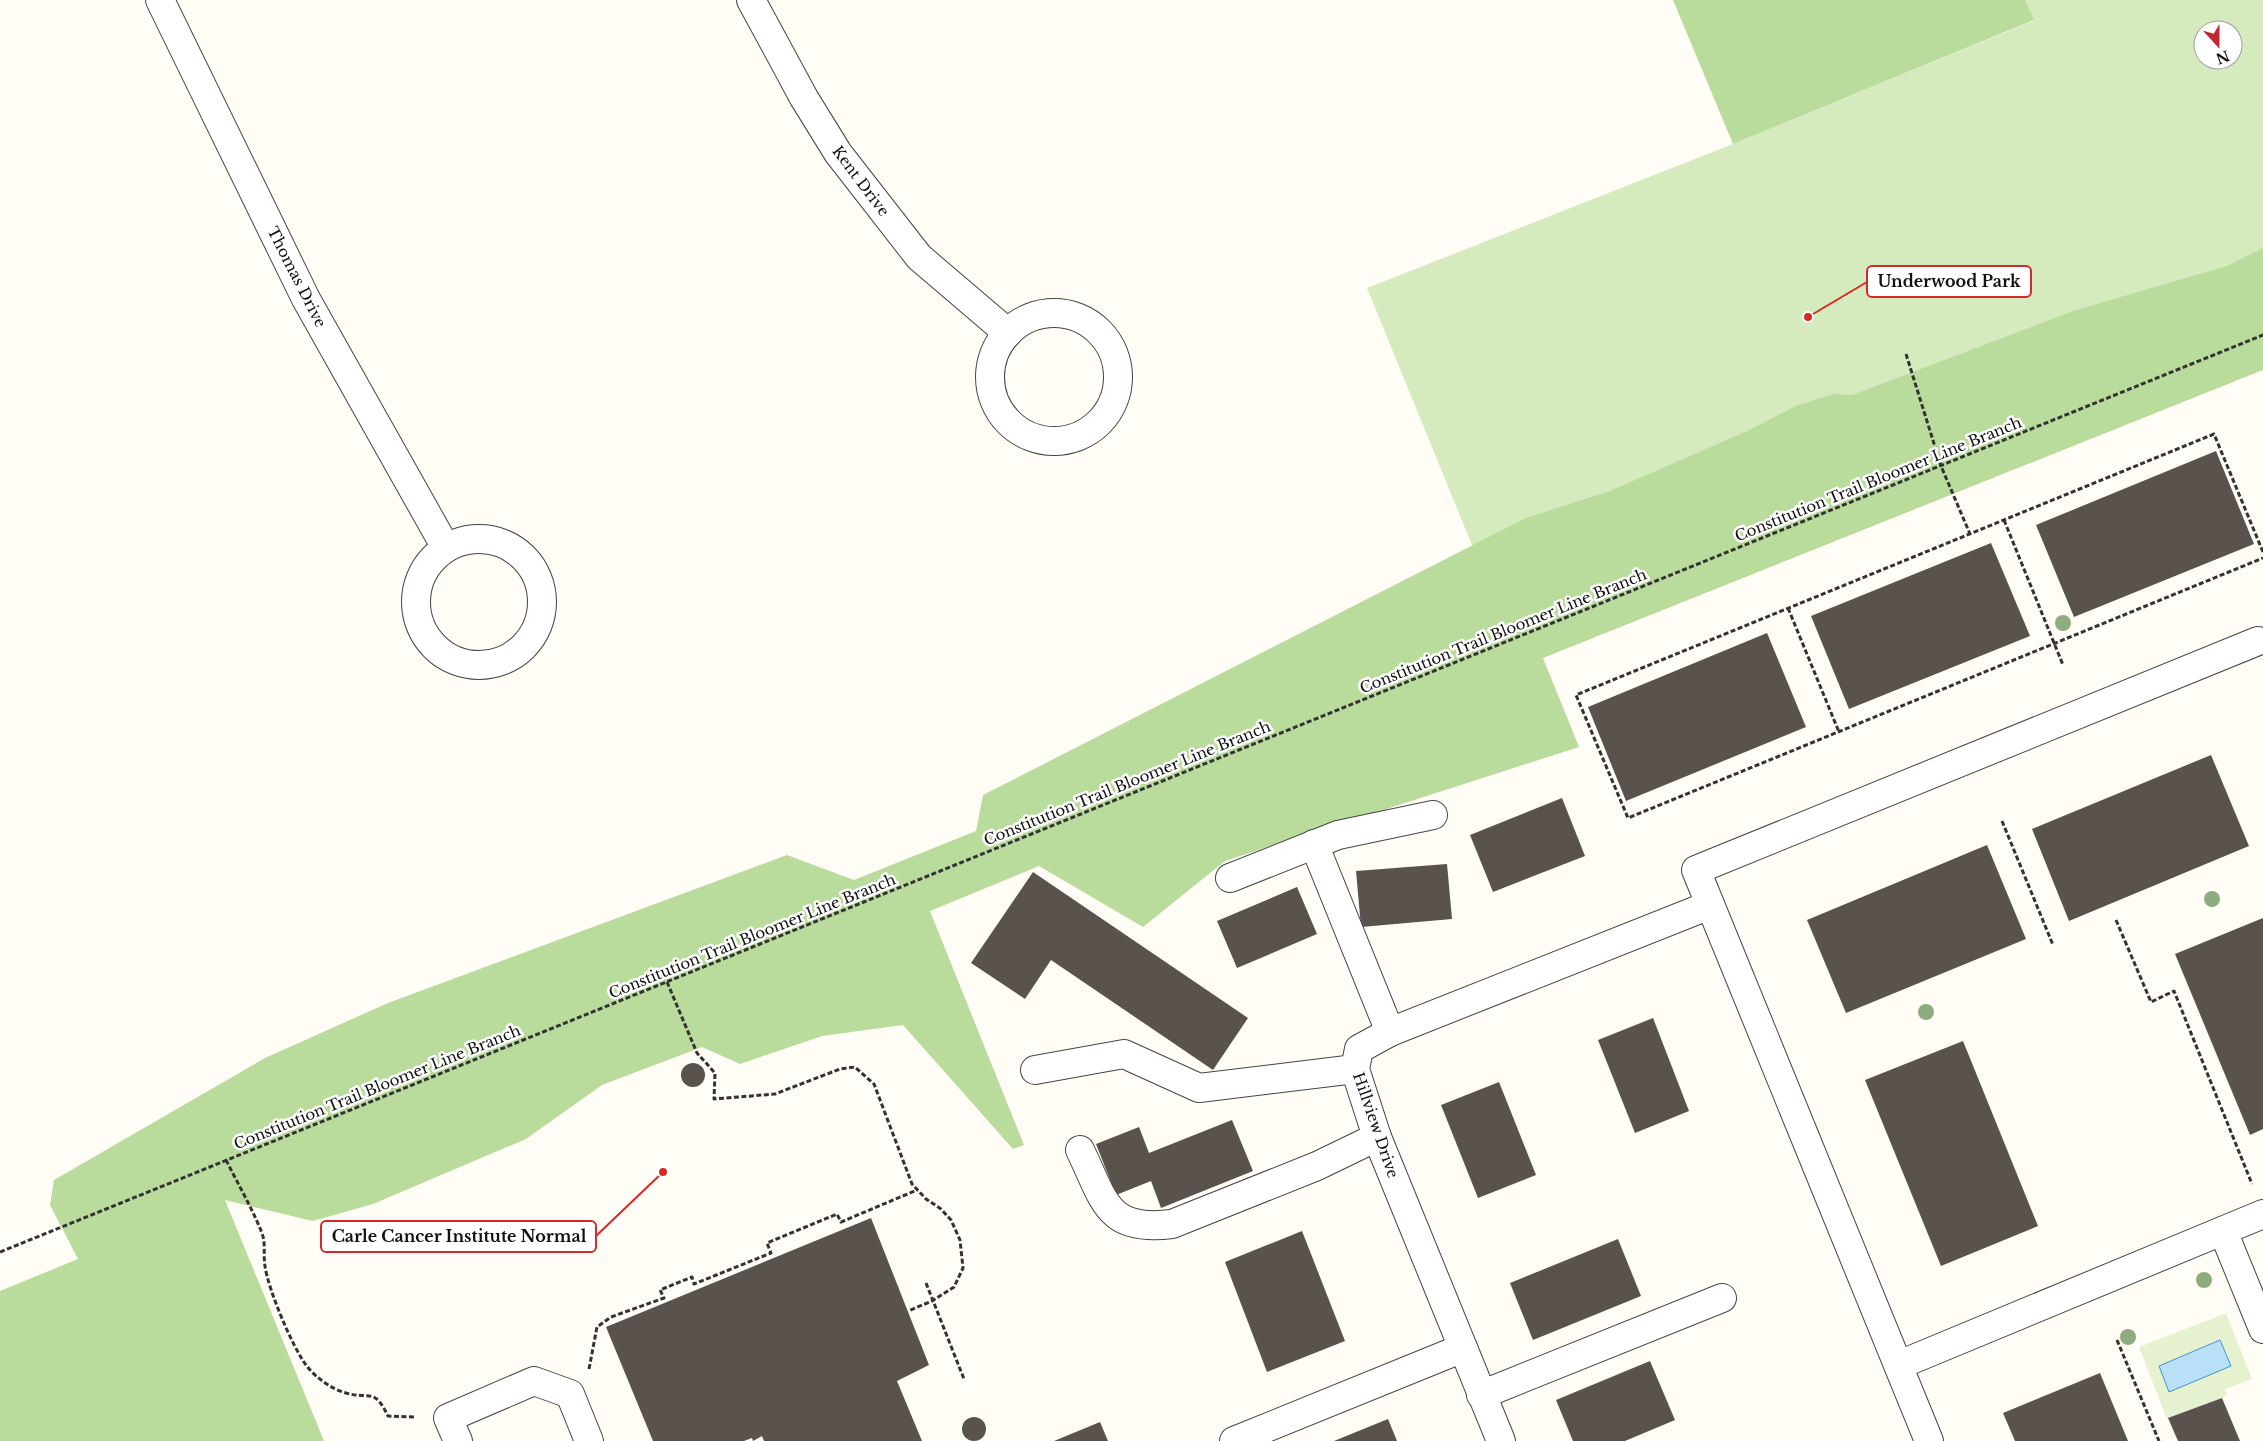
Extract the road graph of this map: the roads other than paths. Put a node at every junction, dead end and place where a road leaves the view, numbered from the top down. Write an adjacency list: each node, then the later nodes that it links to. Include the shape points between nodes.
1 (160, 0): 4 (street, Thomas Drive, via 306,299)
2 (751, 0): 3 (street, Kent Drive, via 806,101 844,160 919,257)
3 (1008, 333): 3 (street, via 995,351 990,373 992,395 1002,415 1018,431 1038,440 1060,442 1082,435 1100,422 1112,406 1118,366 1111,347 1099,331 1082,320 1063,314 1043,314 1024,321)
4 (446, 548): 4 (street, via 430,561 420,578 415,597 416,617 424,635 453,661 473,666 492,665 513,656 530,641 540,622 543,600 539,578 527,560 510,546 488,539 466,540)
5 (2258, 641): 9 (street, via 1696,870)
6 (1433, 815): 7 (street, via 1338,835)
7 (1314, 844): 8 (street); 10 (street)
8 (1230, 878)
9 (1710, 906): 10 (street, Hillview Drive); 20 (street)
10 (1390, 1032): 11 (street, Hillview Drive, via 1359,1049)
11 (1355, 1069): 12 (street, via 1199,1088 1124,1054); 13 (street, Hillview Drive)
12 (1035, 1070)
13 (1377, 1138): 14 (street, via 1317,1166 1172,1224 1152,1226 1137,1225 1118,1217 1107,1207); 19 (street, Hillview Drive)
14 (1080, 1150)
15 (2259, 1203): 16 (street)
16 (2223, 1231): 18 (street); 20 (street)
17 (1722, 1298): 21 (street)
18 (2263, 1329)
19 (1463, 1348): 21 (street, Hillview Drive); 24 (street)
20 (1899, 1365): 26 (street)
21 (1481, 1395): 25 (street, Hillview Drive)
22 (453, 1429): 23 (street, via 534,1381 570,1394)
23 (589, 1441)
24 (1234, 1441)
25 (1501, 1441)
26 (1929, 1441)

